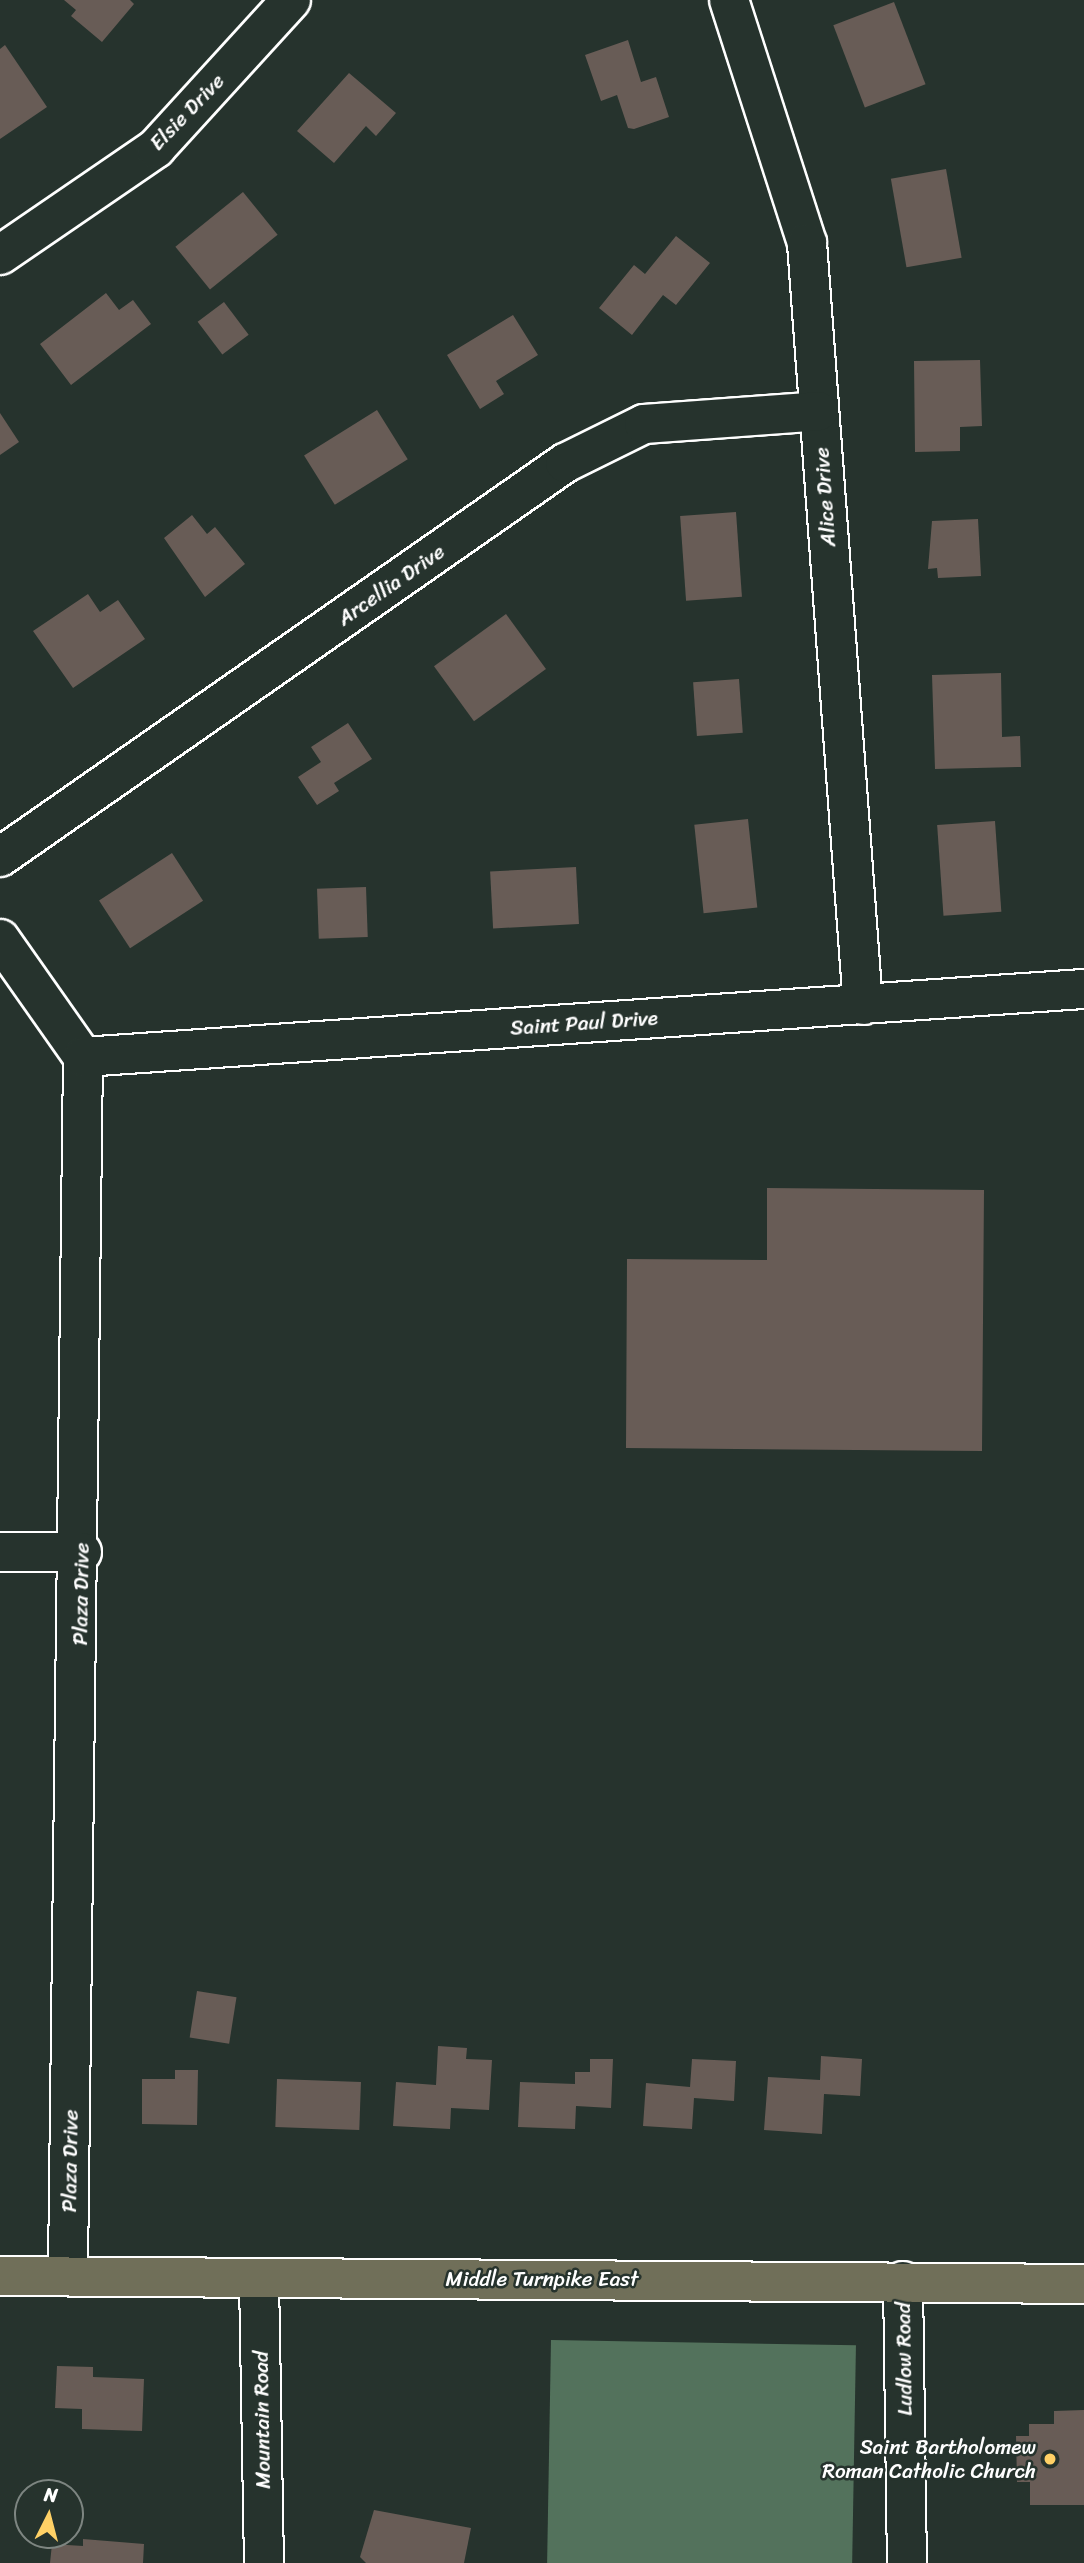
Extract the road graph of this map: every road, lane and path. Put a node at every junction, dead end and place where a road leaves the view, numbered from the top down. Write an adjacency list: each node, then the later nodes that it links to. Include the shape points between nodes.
1 (290, 0): 3 (street, Elsie Drive, via 156,148)
2 (729, 0): 4 (street, Alice Drive, via 807,243)
3 (0, 256)
4 (819, 411): 5 (street, Arcellia Drive, via 644,424 565,463); 8 (street, Alice Drive)
5 (0, 857)
6 (0, 939): 9 (street)
7 (1084, 989): 8 (street, Saint Paul Drive)
8 (863, 1005): 9 (street, Saint Paul Drive)
9 (83, 1057): 11 (street, Plaza Drive)
10 (0, 1552): 11 (street)
11 (82, 1552): 12 (street, Plaza Drive)
12 (68, 2275): 13 (main road, Middle Turnpike East); 14 (main road, Middle Turnpike East)
13 (0, 2276)
14 (258, 2278): 15 (main road, Middle Turnpike East); 17 (street, Mountain Road)
15 (903, 2281): 16 (main road, Middle Turnpike East); 18 (street, Ludlow Road)
16 (1084, 2284)
17 (264, 2563)
18 (906, 2563)

